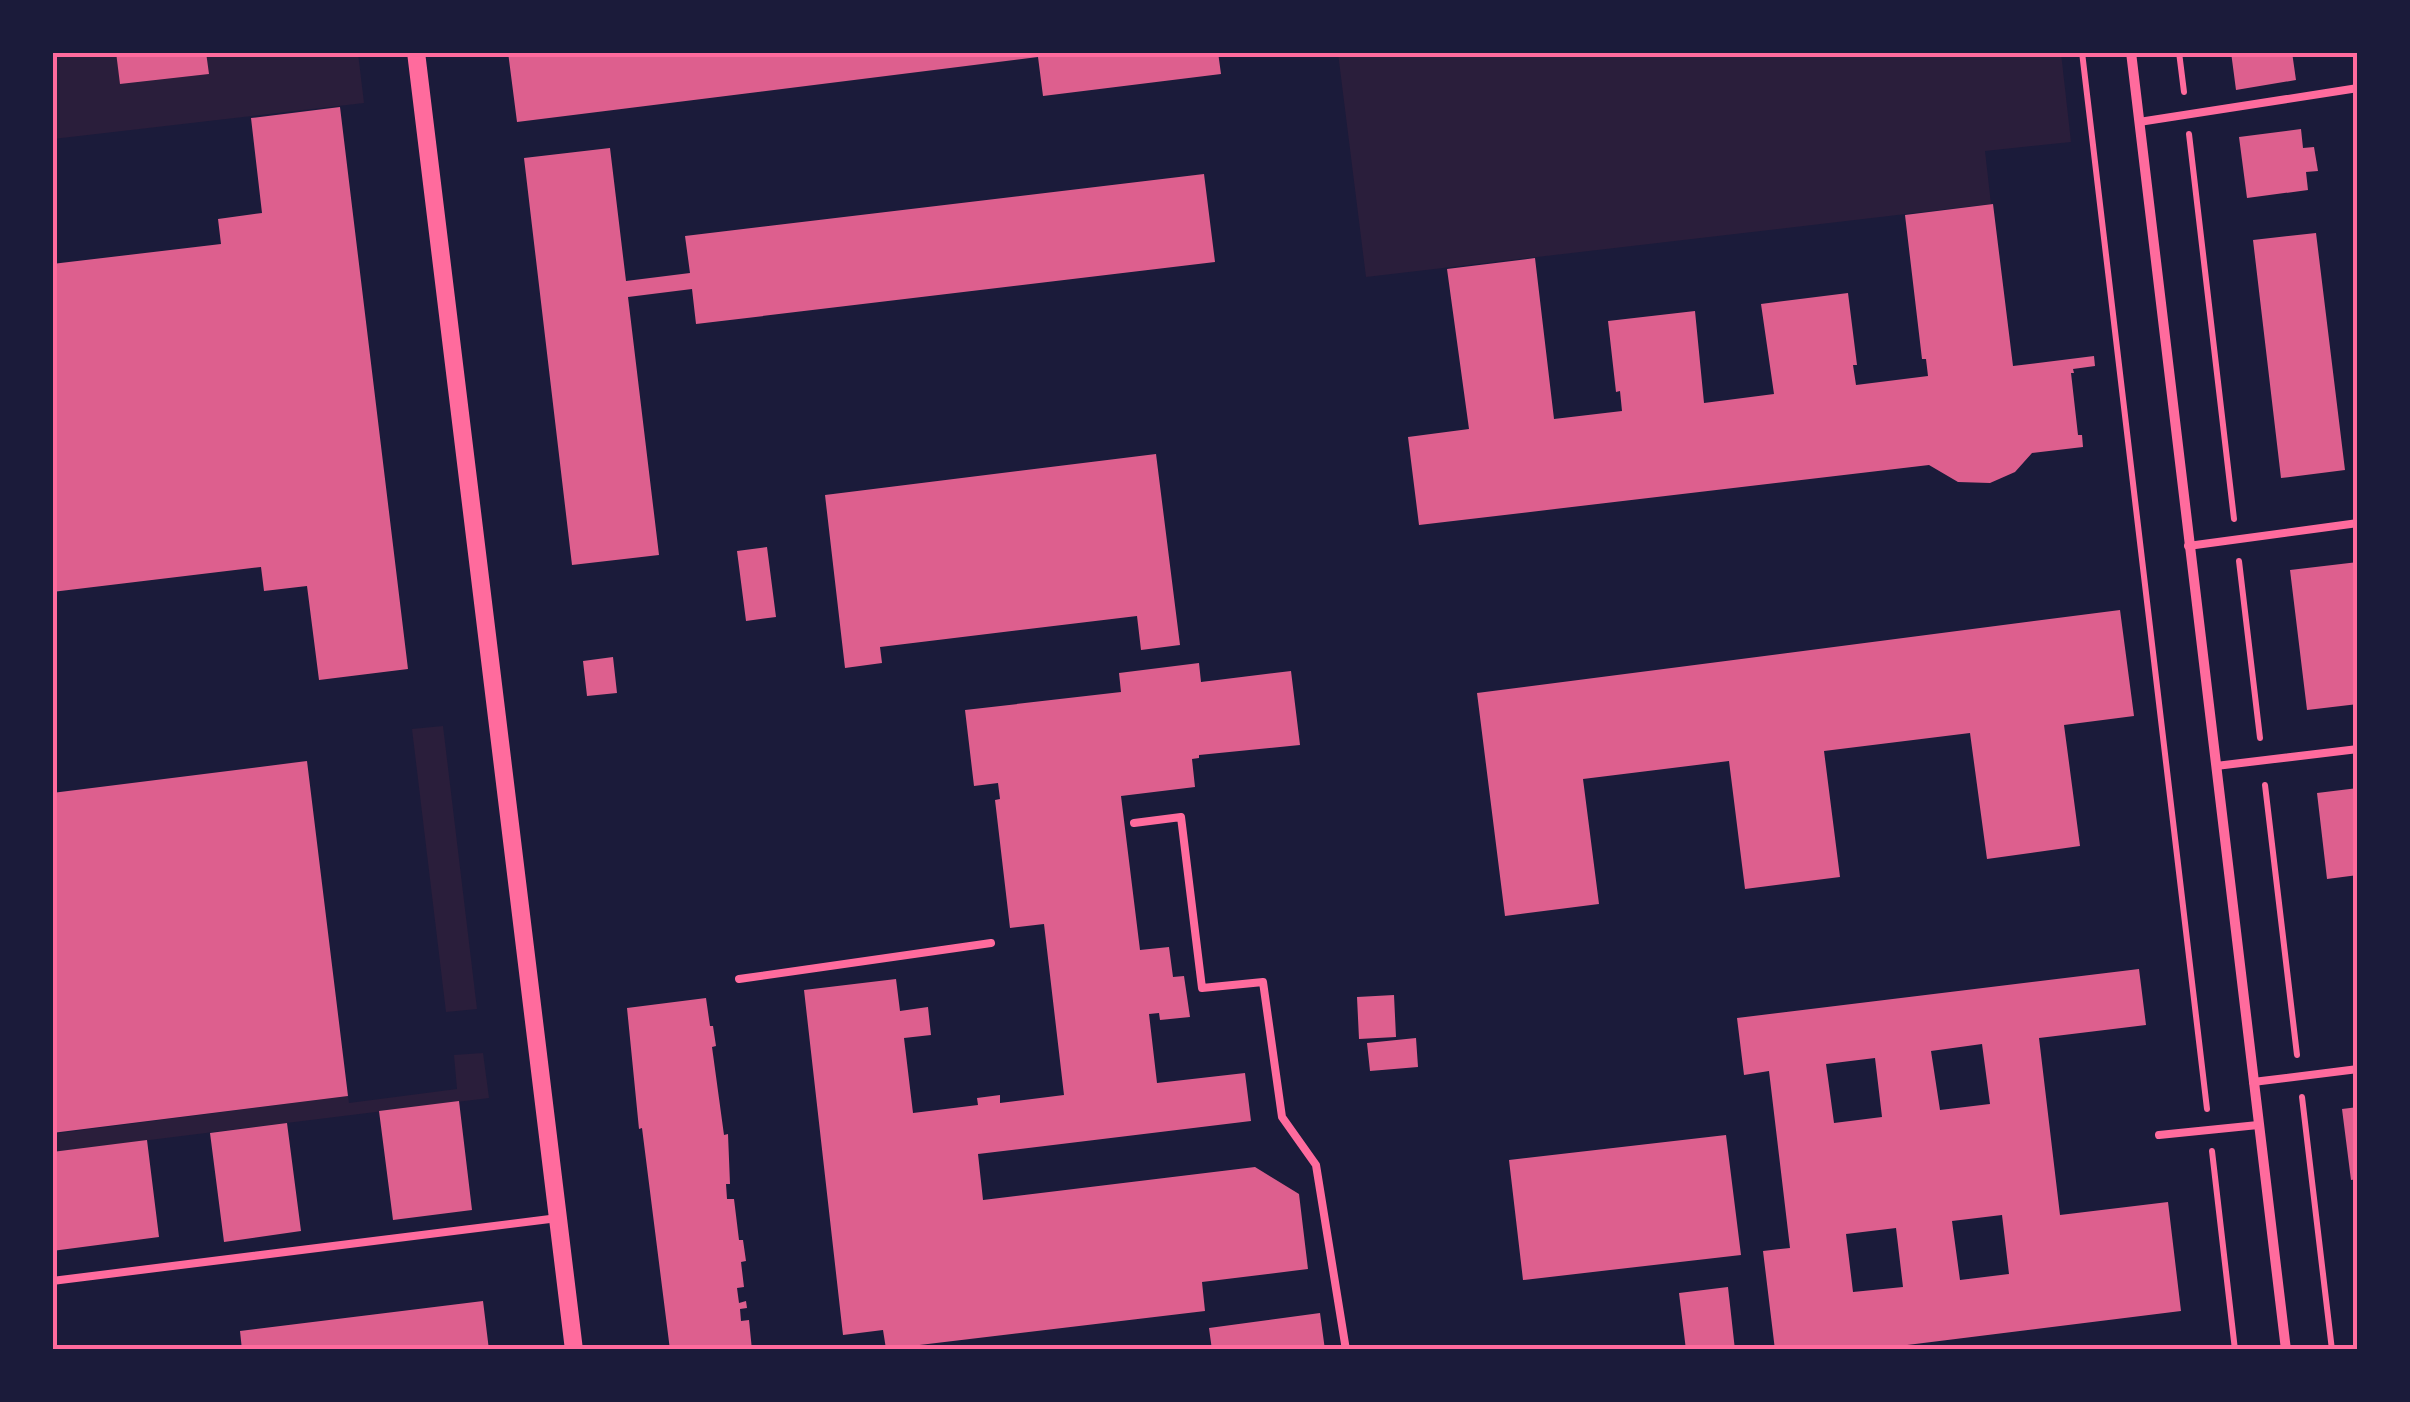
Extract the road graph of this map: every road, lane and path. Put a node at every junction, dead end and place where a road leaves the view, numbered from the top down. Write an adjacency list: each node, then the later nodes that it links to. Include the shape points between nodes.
1 (416, 52): 23 (street)
2 (2082, 52): 21 (path)
3 (2132, 52): 7 (street)
4 (2179, 52): 6 (path)
5 (2358, 88): 6 (lane)
6 (2186, 115): 7 (lane); 9 (path)
7 (2139, 122): 10 (street)
8 (2358, 523): 9 (lane)
9 (2236, 540): 10 (lane); 12 (path)
10 (2188, 546): 13 (street)
11 (2358, 749): 12 (lane)
12 (2262, 760): 13 (lane); 18 (path)
13 (2216, 766): 19 (street)
14 (1134, 823): 26 (lane, via 1182,817 1202,988 1263,982 1282,1118 1316,1165)
15 (991, 943): 16 (lane)
16 (740, 978)
17 (2358, 1069): 18 (lane)
18 (2300, 1076): 19 (lane); 29 (path)
19 (2252, 1082): 20 (street)
20 (2258, 1125): 21 (lane); 28 (street)
21 (2210, 1130): 22 (lane); 27 (path)
22 (2158, 1135)
23 (558, 1218): 24 (lane); 25 (street)
24 (52, 1281)
25 (574, 1350)
26 (1346, 1350)
27 (2235, 1350)
28 (2286, 1350)
29 (2332, 1350)

